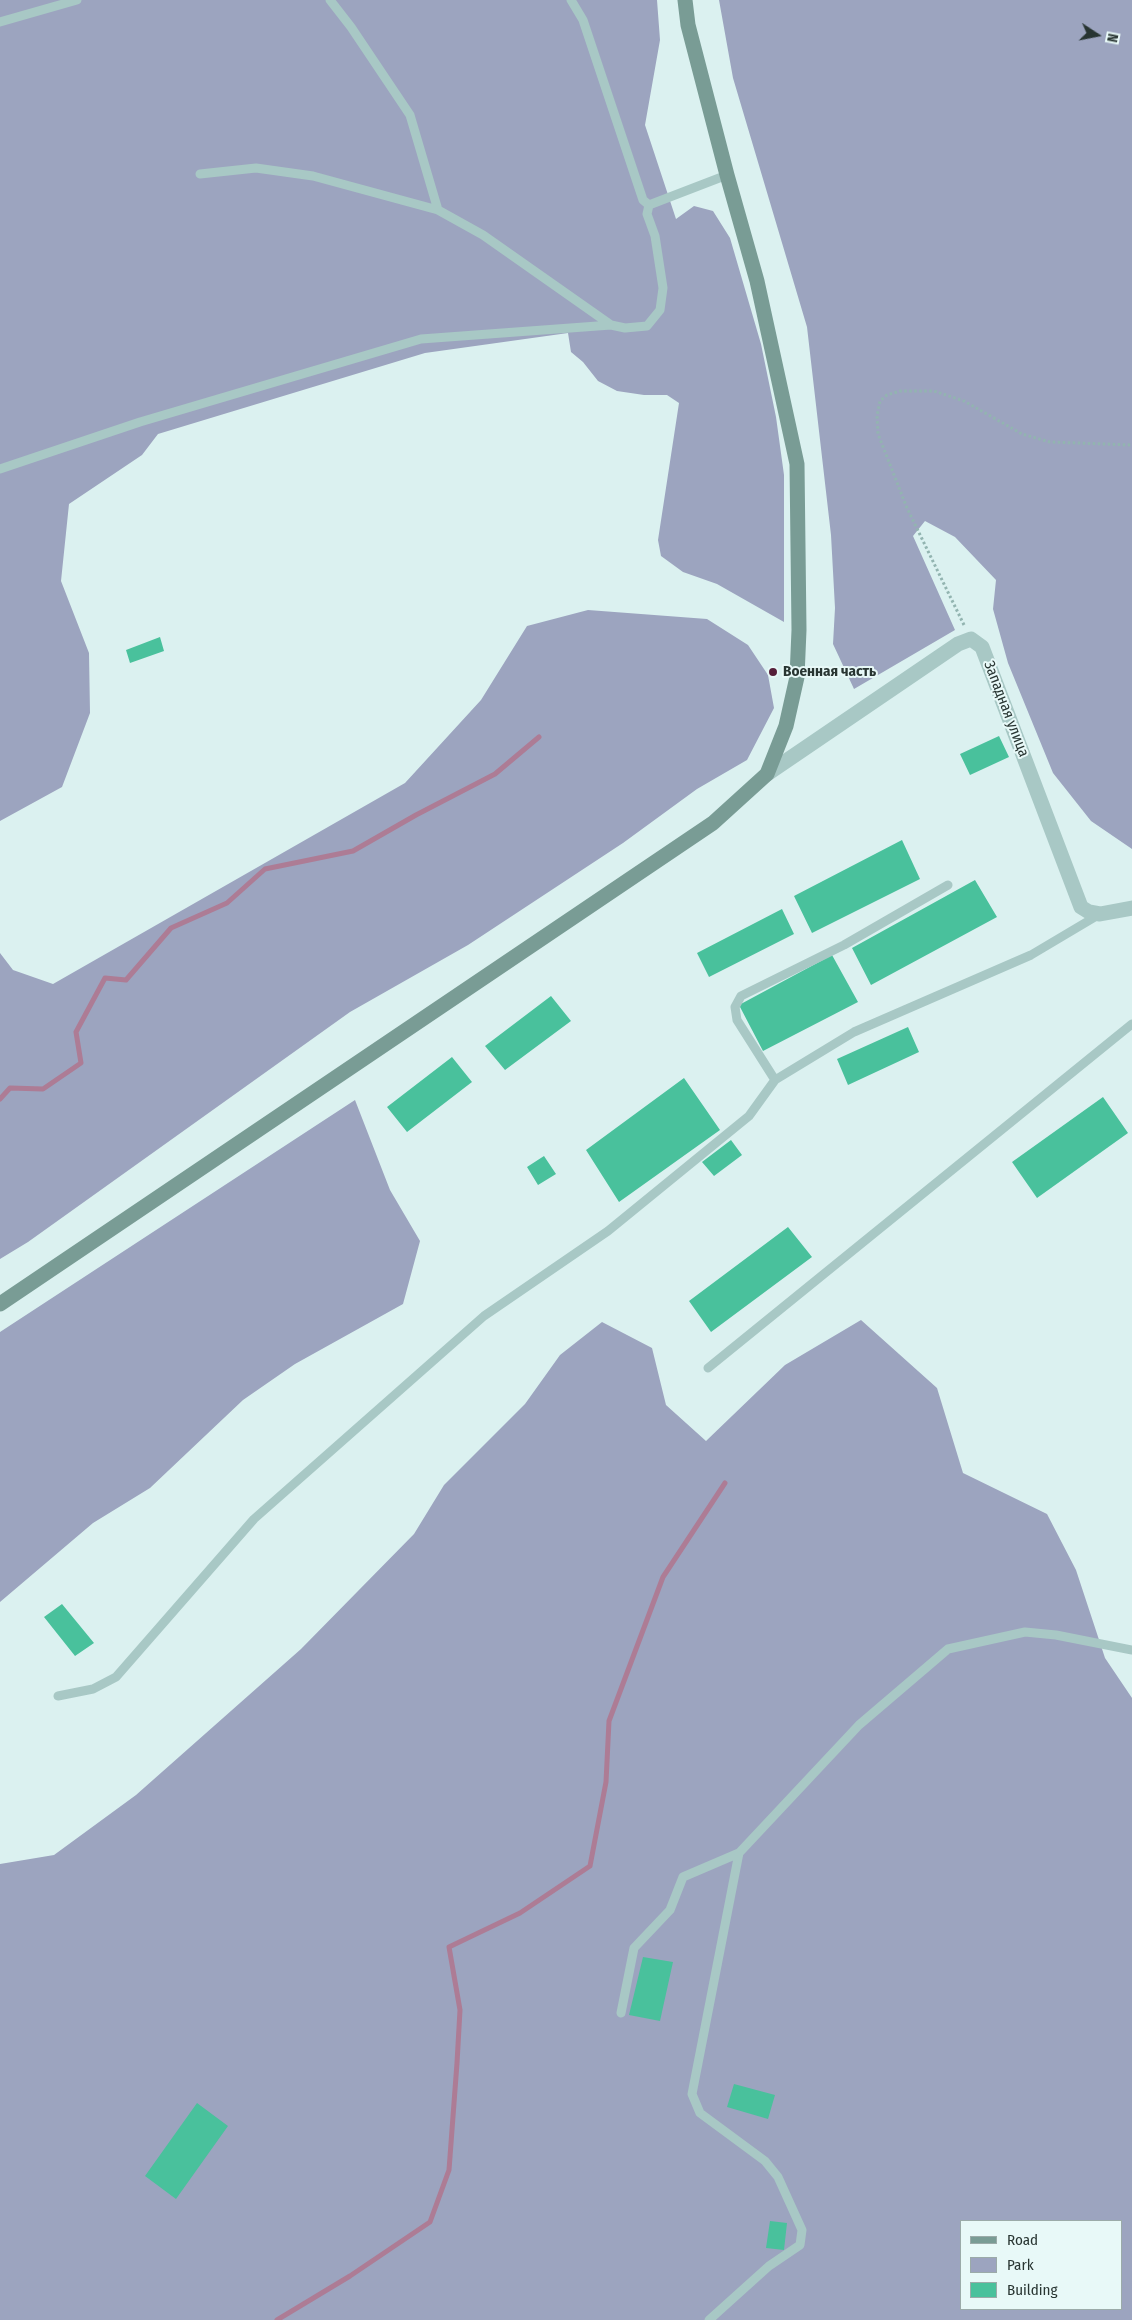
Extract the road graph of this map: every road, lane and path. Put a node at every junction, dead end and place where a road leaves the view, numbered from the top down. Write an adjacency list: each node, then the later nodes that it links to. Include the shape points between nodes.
1 (77, 0): 5 (lane)
2 (330, 0): 9 (lane, via 410,115)
3 (571, 0): 8 (lane, via 583,20 643,200)
4 (685, 0): 7 (street, via 688,25)
5 (0, 22)
6 (200, 174): 9 (lane, via 256,168 313,176)
7 (727, 175): 8 (lane); 14 (street, via 757,281 797,464 797,676 786,726)
8 (649, 205): 10 (lane, via 647,214 663,288 660,310 647,326 625,328)
9 (438, 210): 10 (lane, via 483,235)
10 (610, 325): 12 (lane, via 422,339 140,422)
11 (1132, 445): 13 (path, via 1050,442 1022,434 964,401 934,391 900,391 880,401 878,434 907,508)
12 (0, 469)
13 (971, 639): 14 (street, via 958,644); 17 (street, Западная улица, via 982,646 1081,907)
14 (767, 774): 20 (street, via 714,823)
15 (948, 885): 19 (lane, via 844,945 741,996 735,1007 737,1020)
16 (1132, 908): 17 (street)
17 (1100, 914): 19 (lane, via 1031,955 854,1032)
18 (1132, 1024): 21 (lane)
19 (776, 1080): 23 (lane, via 750,1116 608,1232 484,1316 254,1519 116,1677 93,1689)
20 (0, 1304)
21 (708, 1368)
22 (1132, 1650): 24 (lane, via 1025,1632 948,1649 859,1725)
23 (58, 1696)
24 (739, 1853): 25 (lane, via 683,1877 670,1910 634,1948); 26 (lane, via 692,2094 700,2113 764,2161 778,2177 802,2230 800,2245 769,2266)
25 (621, 2013)
26 (709, 2320)

